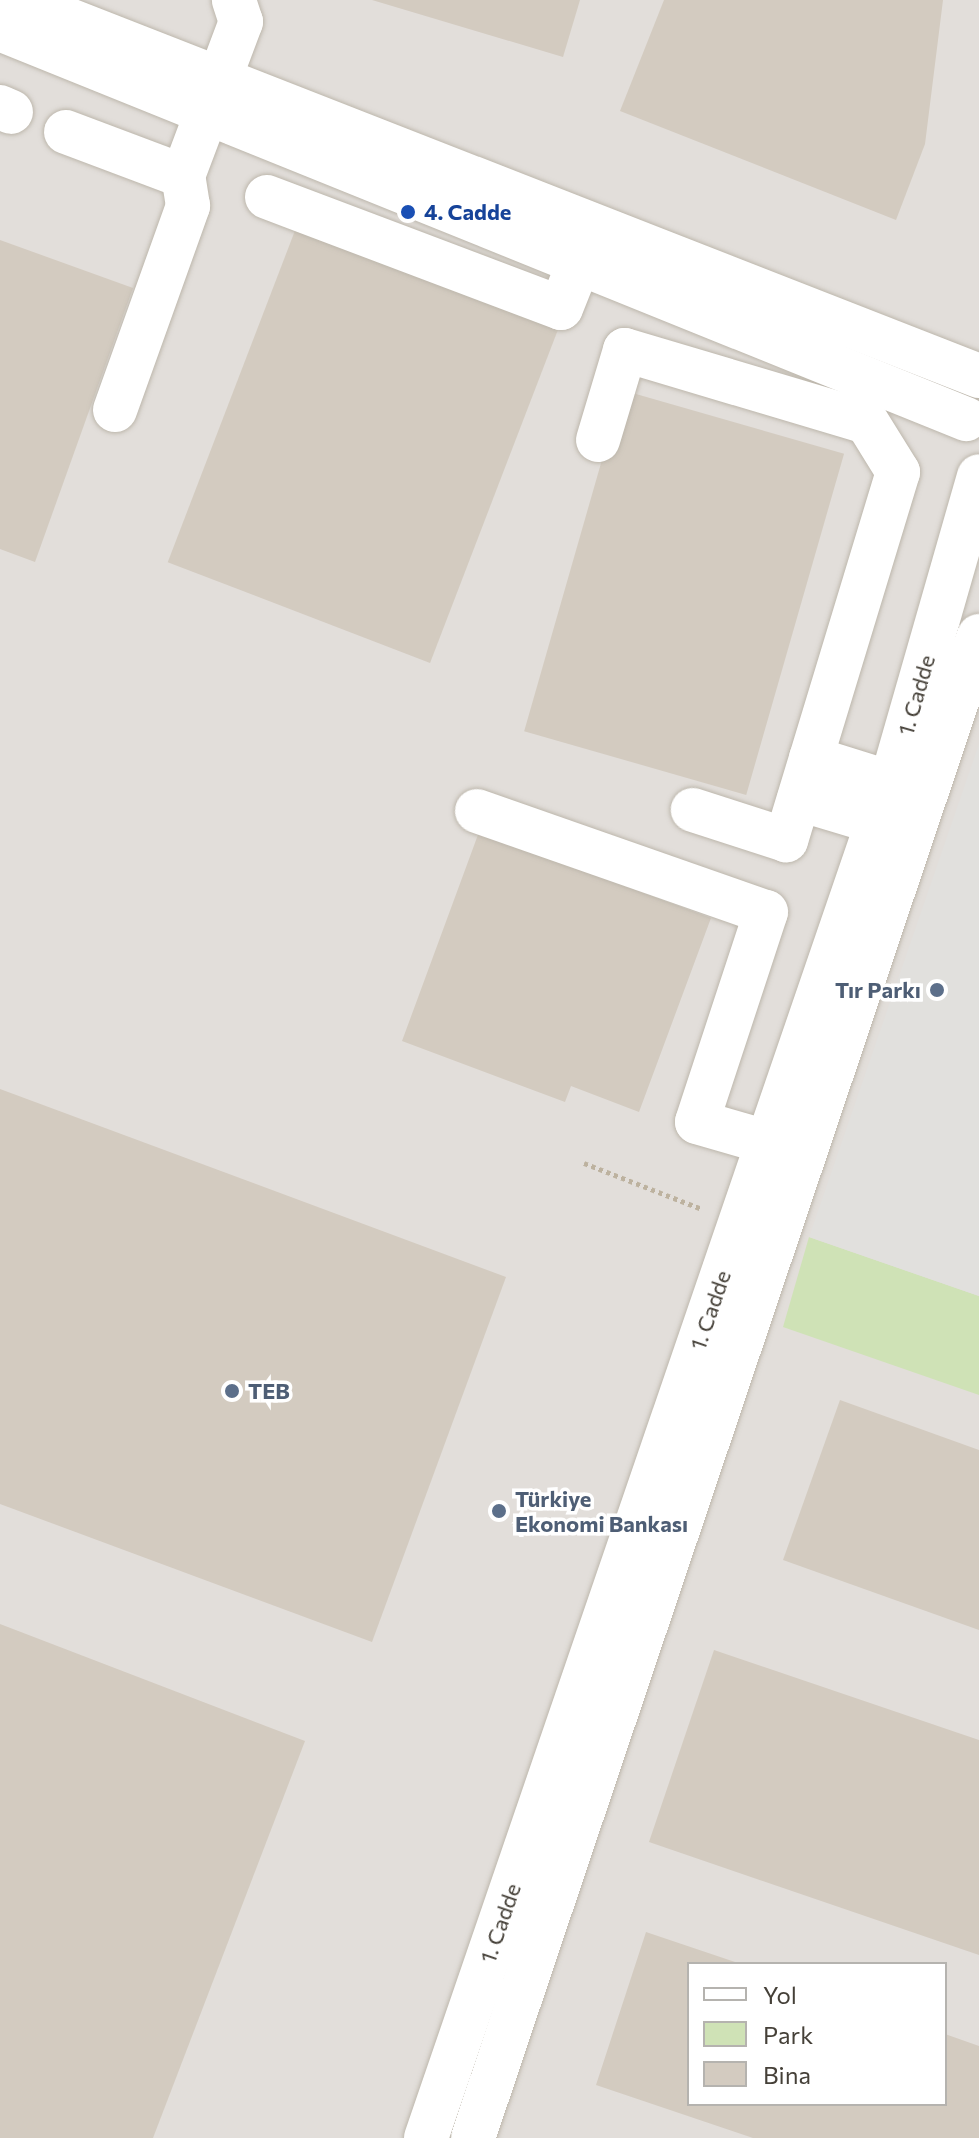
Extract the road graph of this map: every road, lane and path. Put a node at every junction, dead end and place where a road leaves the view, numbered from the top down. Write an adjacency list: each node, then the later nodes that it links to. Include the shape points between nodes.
1 (18, 0): 4 (street)
2 (234, 0): 4 (street, via 241,22)
3 (0, 29): 4 (street)
4 (214, 96): 6 (street); 8 (street)
5 (66, 132): 6 (street)
6 (183, 176): 10 (street, via 188,206)
7 (267, 197): 8 (street, via 561,308)
8 (586, 244): 9 (street)
9 (976, 407)
10 (115, 410)
11 (598, 440): 14 (street, via 625,350 867,422 898,472)
12 (979, 476): 16 (street, 1. Cadde)
13 (979, 636): 16 (street, 1. Cadde)
14 (811, 758): 15 (street); 16 (street)
15 (799, 799): 16 (street); 17 (street, via 786,840)
16 (904, 809): 19 (street, 1. Cadde)
17 (693, 810)
18 (477, 811): 19 (street, via 766,912 697,1122)
19 (784, 1147): 21 (street, 1. Cadde); 23 (street, 1. Cadde)
20 (584, 1163): 21 (path)
21 (740, 1224): 22 (street, 1. Cadde)
22 (426, 2138)
23 (473, 2138)

